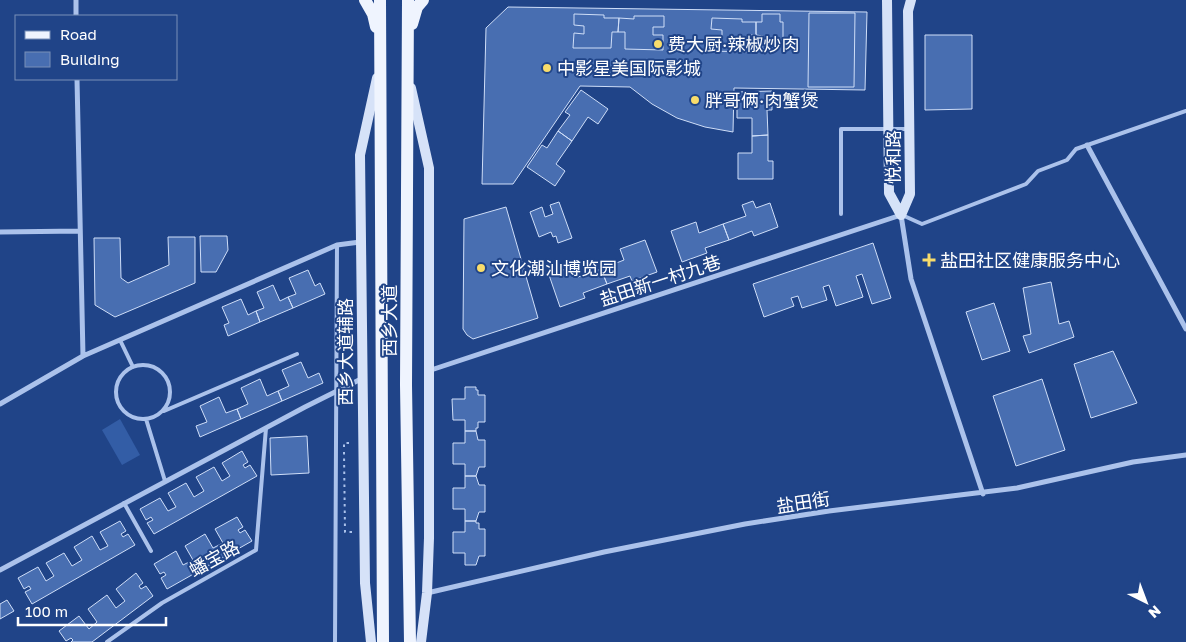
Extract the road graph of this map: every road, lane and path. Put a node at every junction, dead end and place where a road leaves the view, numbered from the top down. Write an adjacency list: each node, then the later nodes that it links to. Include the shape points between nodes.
1 (76, 0): 8 (street)
2 (365, 0): 10 (main road)
3 (380, 0): 10 (main road, 西乡大道)
4 (408, 0): 9 (main road, 西乡大道)
5 (423, 0): 9 (main road, via 417,7)
6 (887, 0): 15 (street, 悦和路)
7 (911, 0): 16 (street, 悦和路, via 908,11)
8 (76, 15)
9 (408, 39): 12 (main road, 西乡大道)
10 (380, 44): 11 (main road, 西乡大道)
11 (380, 63): 22 (street, 西乡大道辅路, via 360,155); 48 (main road, 西乡大道)
12 (408, 74): 29 (street, via 429,168); 49 (main road, 西乡大道, via 406,385)
13 (77, 80): 20 (street)
14 (1186, 111): 17 (lane)
15 (889, 129): 16 (lane); 18 (lane, via 841,129); 19 (street, 悦和路, via 889,193)
16 (909, 129): 19 (street, 悦和路, via 910,194)
17 (1087, 145): 19 (lane, via 1076,149 1067,160 1038,171 1026,184 922,224); 24 (street)
18 (841, 214)
19 (901, 215): 29 (street, 盐田新一村九巷); 39 (street, via 911,279)
20 (80, 231): 21 (street); 27 (street)
21 (0, 232)
22 (360, 242): 23 (street); 30 (street, 西乡大道辅路)
23 (337, 244): 25 (street); 31 (lane)
24 (1186, 329)
25 (120, 340): 27 (street); 28 (lane)
26 (297, 354): 33 (lane)
27 (83, 356): 32 (street)
28 (133, 367): 33 (lane, via 151,366 166,377 170,397); 34 (lane, via 118,382 117,399 125,412)
29 (428, 371): 44 (street)
30 (361, 379): 31 (street); 47 (street, 西乡大道辅路, via 365,583)
31 (336, 391): 35 (street); 46 (lane)
32 (0, 404)
33 (162, 412): 34 (lane)
34 (146, 419): 38 (lane)
35 (266, 428): 38 (street); 45 (lane, 蟠宝路, via 256,550 162,602)
36 (352, 443): 41 (path, via 344,443 345,532)
37 (1186, 455): 39 (street, 盐田街, via 1133,462)
38 (165, 481): 40 (street)
39 (983, 494): 44 (street, 盐田街, via 745,524 604,552)
40 (124, 503): 42 (lane); 43 (street)
41 (352, 532)
42 (151, 551)
43 (0, 570)
44 (427, 593): 50 (street)
45 (108, 642)
46 (336, 642)
47 (371, 642)
48 (383, 642)
49 (410, 642)
50 (420, 642)

